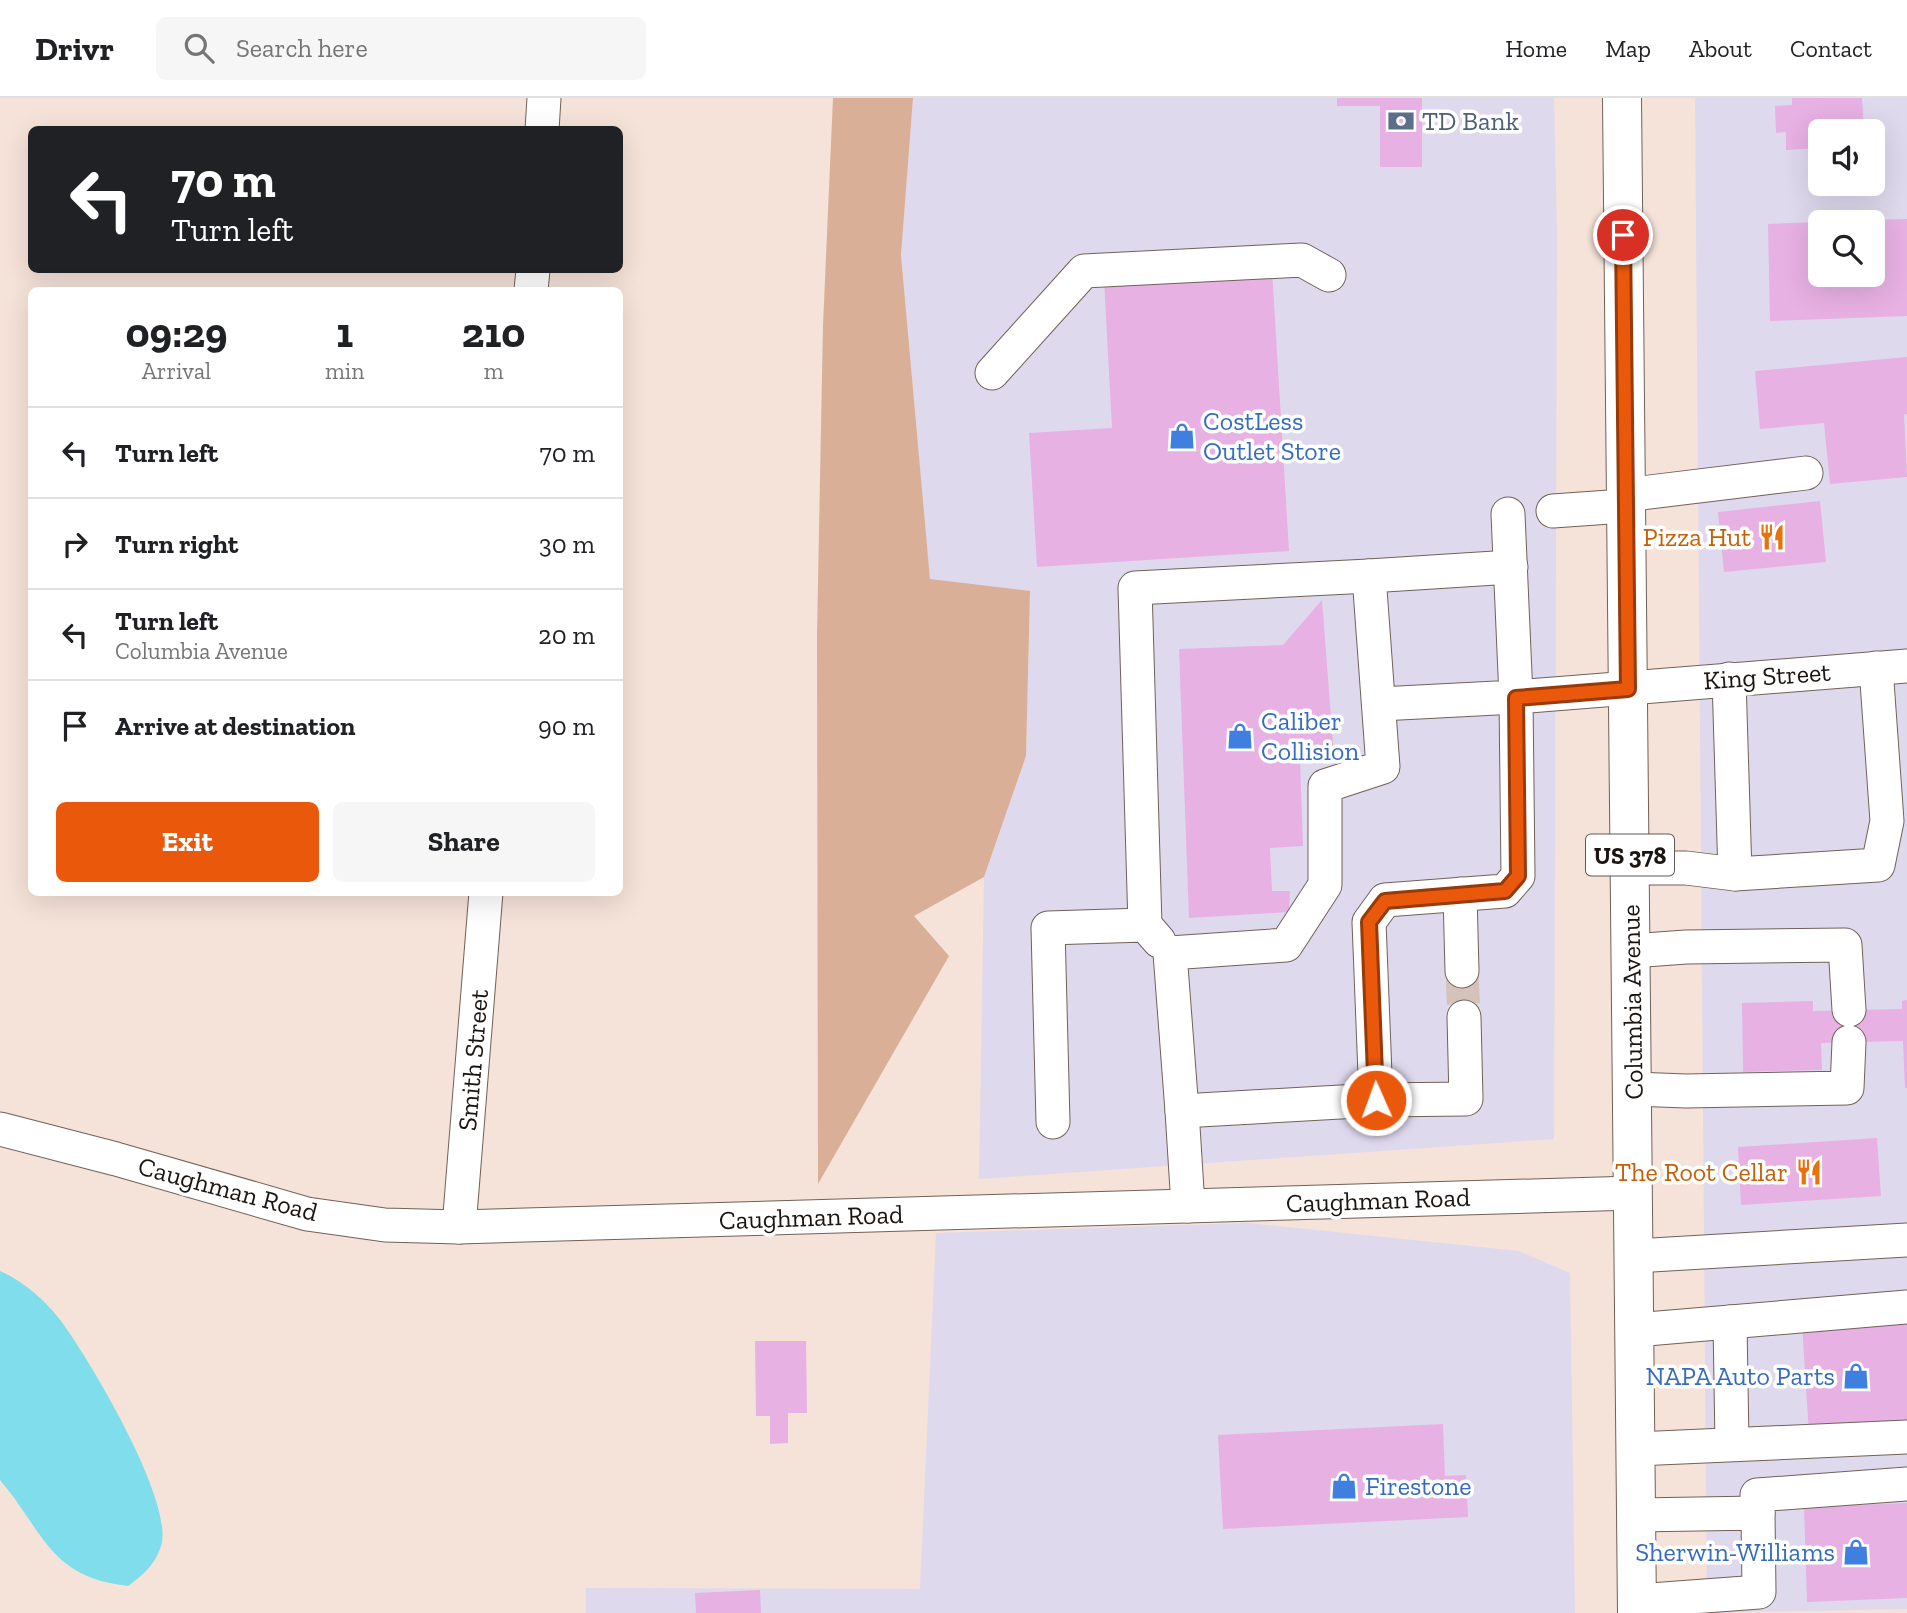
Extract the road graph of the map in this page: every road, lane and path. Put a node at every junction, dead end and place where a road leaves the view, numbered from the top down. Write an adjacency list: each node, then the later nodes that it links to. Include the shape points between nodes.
1 (544, 98): 3 (street)
2 (1622, 98): 7 (main road, Columbia Avenue / US 378)
3 (542, 126)
4 (1329, 275): 5 (street, via 1301,260 1084,271)
5 (992, 373)
6 (1805, 473): 7 (street)
7 (1625, 501): 8 (street); 14 (main road, Columbia Avenue / US 378)
8 (1553, 511)
9 (1508, 514): 10 (street)
10 (1511, 567): 11 (street); 15 (street)
11 (1369, 576): 16 (street); 21 (street, via 1135,588)
12 (1891, 667): 13 (street, King Street); 18 (street, via 1887,821 1878,865)
13 (1728, 679): 14 (street, King Street); 18 (street)
14 (1628, 689): 15 (street, King Street); 17 (main road, Columbia Avenue / US 378)
15 (1516, 698): 16 (street, King Street); 19 (street, via 1518,876 1505,891)
16 (1380, 704): 23 (street, via 1383,767 1325,786 1325,886 1286,945)
17 (1630, 868): 18 (street, via 1686,867); 22 (main road, Columbia Avenue / US 378)
18 (1735, 874)
19 (1460, 894): 24 (street); 27 (street, via 1385,901 1369,922)
20 (486, 896): 33 (street, Smith Street)
21 (1145, 925): 23 (street); 29 (street, via 1048,928)
22 (1631, 951): 26 (main road, Columbia Avenue / US 378); 26 (street, via 1845,945 1849,1026 1847,1088)
23 (1170, 953): 28 (street)
24 (1462, 971)
25 (1464, 1017): 27 (street, via 1466,1099)
26 (1633, 1089): 31 (main road, Columbia Avenue / US 378)
27 (1376, 1100): 28 (street)
28 (1182, 1111): 32 (street)
29 (1054, 1122)
30 (0, 1129): 33 (street, Caughman Road, via 307,1214 385,1225)
31 (1634, 1193): 32 (street, Caughman Road); 35 (main road, Columbia Avenue / US 378)
32 (1188, 1206): 33 (street, Caughman Road)
33 (459, 1227)
34 (1907, 1240): 35 (street)
35 (1634, 1256): 38 (main road, Columbia Avenue / US 378)
36 (1907, 1307): 37 (street)
37 (1730, 1322): 38 (street); 40 (street)
38 (1635, 1330): 41 (main road, Columbia Avenue / US 378)
39 (1907, 1437): 40 (street)
40 (1732, 1444): 41 (street)
41 (1636, 1449): 44 (main road, Columbia Avenue / US 378)
42 (1907, 1484): 43 (street, via 1757,1495)
43 (1758, 1513): 44 (street); 45 (street, via 1759,1592)
44 (1637, 1515): 45 (main road, Columbia Avenue / US 378)
45 (1637, 1607)

